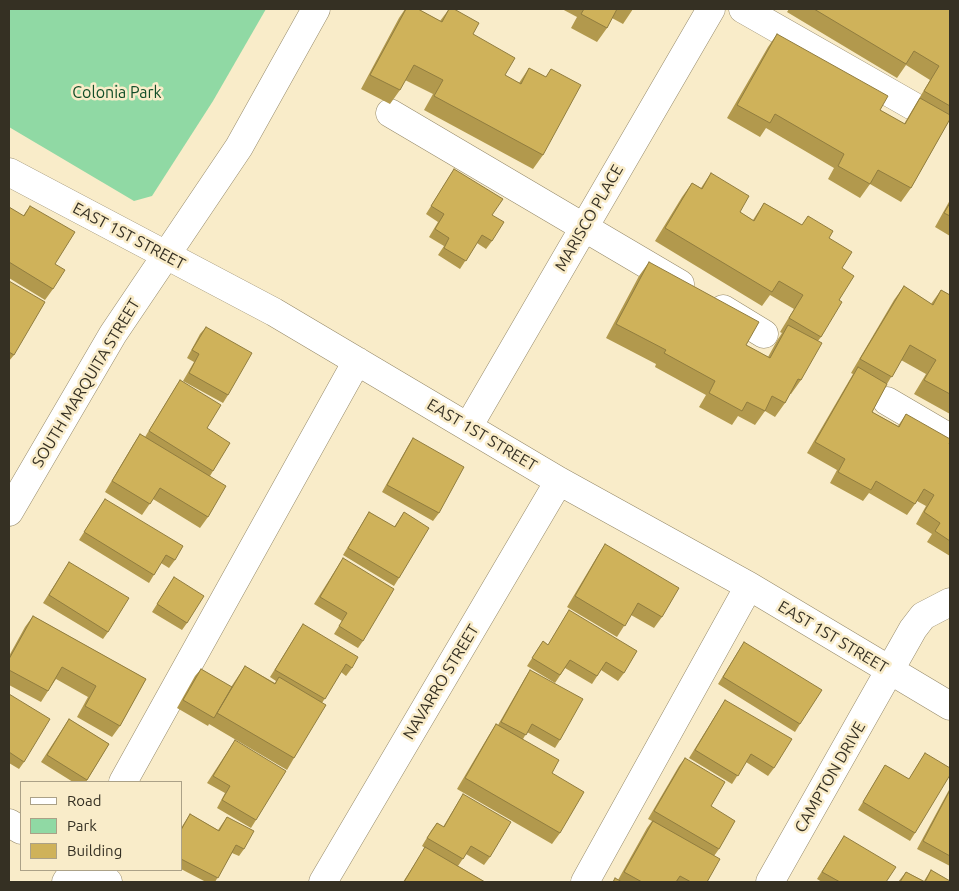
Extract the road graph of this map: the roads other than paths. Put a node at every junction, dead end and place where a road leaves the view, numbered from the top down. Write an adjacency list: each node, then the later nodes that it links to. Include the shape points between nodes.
1 (316, 9): 8 (street, SOUTH MARQUITA STREET, via 239,147)
2 (711, 9): 7 (street, MARISCO PLACE)
3 (743, 9): 4 (street)
4 (913, 106)
5 (390, 113): 7 (street)
6 (9, 172): 8 (street, EAST 1ST STREET)
7 (584, 227): 9 (street); 12 (street, MARISCO PLACE)
8 (167, 256): 10 (street, EAST 1ST STREET, via 274,312); 15 (street, SOUTH MARQUITA STREET, via 113,334)
9 (764, 334)
10 (357, 361): 12 (street, EAST 1ST STREET); 20 (street)
11 (887, 401): 13 (street)
12 (468, 427): 14 (street, EAST 1ST STREET)
13 (950, 438)
14 (560, 481): 16 (street, EAST 1ST STREET); 27 (street, NAVARRO STREET)
15 (9, 512)
16 (749, 586): 18 (street, EAST 1ST STREET); 28 (street)
17 (950, 602): 18 (street, CAMPTON DRIVE, via 923,616)
18 (890, 671): 19 (street, EAST 1ST STREET); 29 (street, CAMPTON DRIVE)
19 (950, 706)
20 (124, 781)
21 (9, 823): 22 (street)
22 (20, 829)
23 (73, 871): 25 (street)
24 (89, 871): 26 (street)
25 (66, 882)
26 (108, 882)
27 (323, 882)
28 (585, 882)
29 (770, 882)

